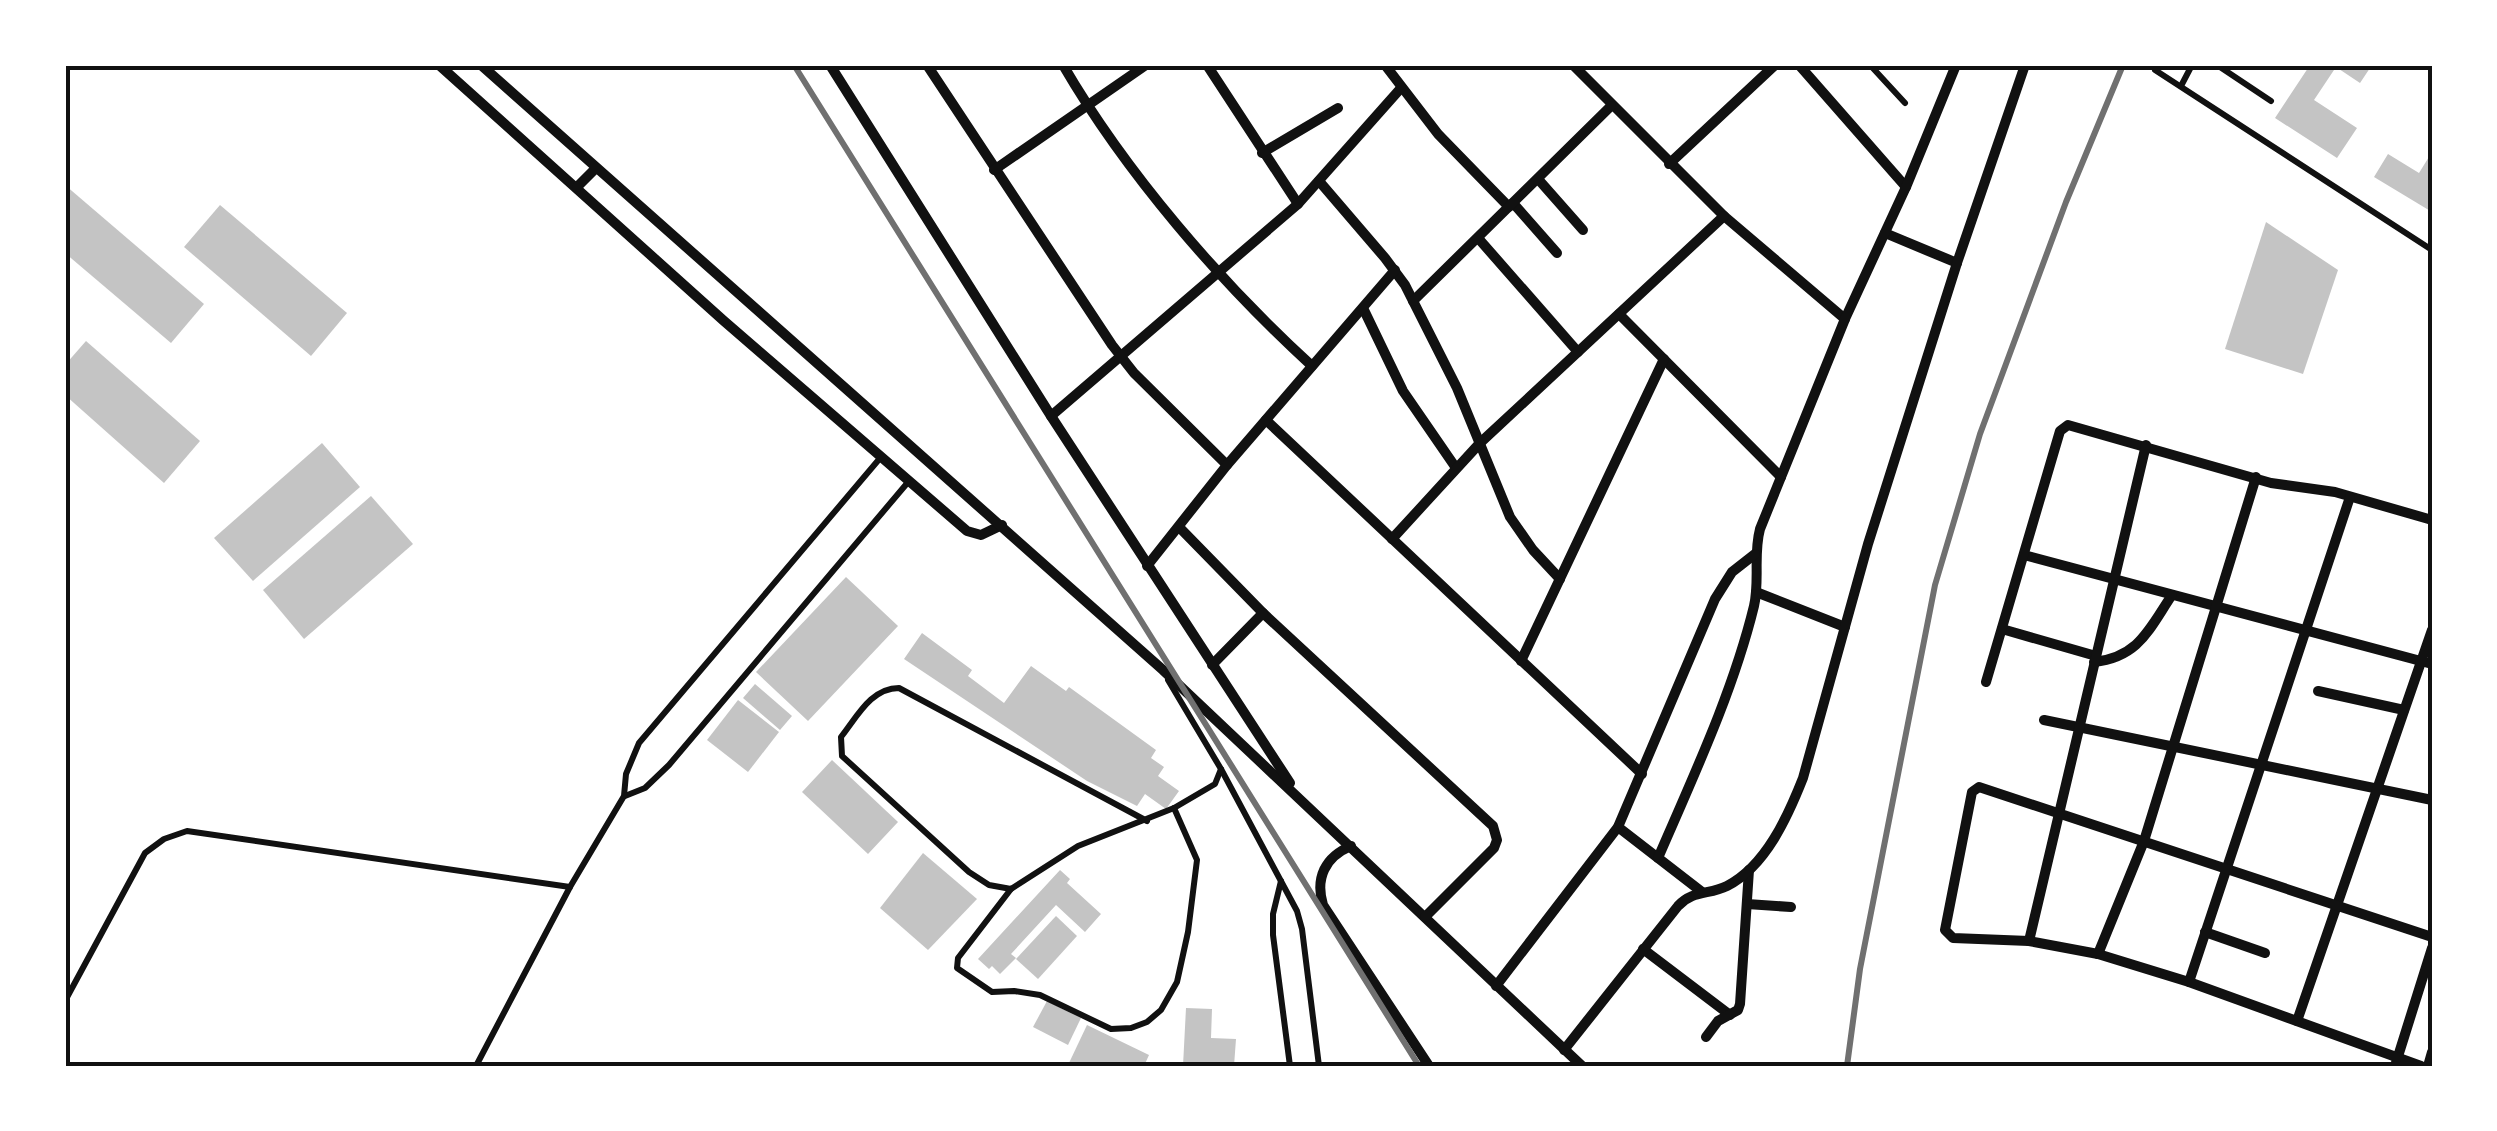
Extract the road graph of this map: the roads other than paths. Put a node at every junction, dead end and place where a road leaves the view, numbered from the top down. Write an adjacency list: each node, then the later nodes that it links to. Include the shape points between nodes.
1 (439, 65): 31 (street)
2 (481, 65): 27 (street)
3 (830, 65): 52 (street)
4 (927, 65): 28 (street)
5 (1063, 65): 22 (street)
6 (1146, 65): 22 (street)
7 (1207, 65): 25 (street)
8 (1385, 65): 19 (street)
9 (1573, 65): 23 (street)
10 (1775, 65): 26 (street)
11 (1800, 65): 32 (street)
12 (1870, 65): 21 (lane)
13 (1956, 65): 32 (street)
14 (2024, 65): 41 (street)
15 (2192, 65): 18 (lane)
16 (2218, 65): 20 (lane)
17 (2155, 70): 18 (lane)
18 (2181, 86): 39 (lane)
19 (1401, 88): 30 (street); 34 (street)
20 (2271, 100)
21 (1905, 103)
22 (1088, 105): 28 (street); 43 (street)
23 (1611, 106): 26 (street); 29 (street)
24 (1338, 108): 25 (street)
25 (1262, 153): 33 (street)
26 (1669, 164): 35 (street)
27 (596, 168): 31 (street); 64 (street)
28 (994, 170): 49 (street)
29 (1538, 179): 34 (street); 36 (street)
30 (1319, 181): 33 (street); 42 (street)
31 (576, 187): 56 (street)
32 (1906, 188): 37 (street)
33 (1298, 204): 43 (street)
34 (1511, 205): 38 (street); 40 (street)
35 (1724, 216): 46 (street); 47 (street)
36 (1583, 230)
37 (1885, 232): 41 (street); 47 (street)
38 (1478, 238): 44 (street); 48 (street)
39 (2432, 250)
40 (1557, 252)
41 (1956, 263): 76 (street)
42 (1394, 270): 44 (street); 45 (street)
43 (1218, 273): 49 (street); 51 (street)
44 (1414, 301): 54 (street)
45 (1363, 308): 51 (street); 58 (street, via 1403,391)
46 (1619, 314): 48 (street); 50 (street)
47 (1845, 319): 59 (street)
48 (1578, 352): 54 (street)
49 (1122, 358): 52 (street); 57 (street)
50 (1664, 360): 59 (street); 70 (street)
51 (1312, 366): 53 (street)
52 (1051, 416): 69 (street)
53 (1266, 420): 57 (street); 66 (street)
54 (1480, 443): 58 (street); 70 (street, via 1510,517)
55 (2146, 444): 60 (street); 68 (street, via 2064,427); 71 (street)
56 (881, 457): 61 (street); 95 (lane, via 639,743)
57 (1228, 465): 65 (street)
58 (1456, 468): 66 (street)
59 (1781, 477): 67 (street)
60 (2256, 478): 62 (street); 74 (street)
61 (909, 482): 64 (street, via 975,536); 95 (lane, via 669,765)
62 (2350, 497): 63 (street); 78 (street)
63 (2432, 520)
64 (1002, 525): 84 (street)
65 (1179, 527): 69 (street); 75 (street)
66 (1392, 540): 81 (street)
67 (1755, 554): 72 (street); 93 (street, via 1714,599)
68 (2024, 555): 71 (street); 77 (street)
69 (1147, 566): 83 (street)
70 (1560, 579): 81 (street)
71 (2114, 579): 73 (street); 80 (street)
72 (1756, 592): 76 (street); 104 (street, via 1726,690)
73 (2172, 595): 74 (street); 80 (street, via 2138,644 2111,660)
74 (2216, 606): 78 (street); 90 (street)
75 (1264, 613): 83 (street); 114 (street, via 1497,832 1494,848)
76 (1845, 627): 106 (street, via 1803,778 1781,827)
77 (2002, 629): 80 (street); 85 (street)
78 (2305, 630): 82 (street); 91 (street)
79 (2432, 630): 82 (street)
80 (2095, 659): 89 (street)
81 (1522, 661): 93 (street)
82 (2427, 662): 87 (street)
83 (1212, 665): 96 (street)
84 (1162, 670): 92 (lane); 96 (street)
85 (1986, 682)
86 (2318, 692): 87 (street)
87 (2404, 710): 94 (street)
88 (2044, 720): 89 (street)
89 (2079, 728): 90 (street); 99 (street)
90 (2173, 747): 91 (street); 102 (street)
91 (2260, 765): 94 (street); 105 (street)
92 (1222, 769): 98 (lane, via 1215,784); 107 (lane)
93 (1642, 774): 101 (street)
94 (2377, 789): 97 (street); 112 (street)
95 (624, 796): 108 (lane)
96 (1299, 796): 103 (street)
97 (2432, 800)
98 (1174, 808): 100 (lane); 109 (lane, via 1197,860 1188,932 1177,982 1147,1022 1111,1029 1040,995 992,992 957,968)
99 (2059, 812): 102 (street); 117 (street); 117 (street, via 1978,786 1972,792 1945,930 1953,938)
100 (1147, 821): 109 (lane, via 1078,846); 109 (lane, via 912,692 878,692 840,737 842,756 969,872)
101 (1618, 827): 104 (street); 123 (street)
102 (2144, 841): 105 (street); 121 (street)
103 (1350, 846): 114 (street); 134 (street, via 1323,869 1322,905)
104 (1658, 858): 110 (street)
105 (2226, 868): 112 (street); 115 (street)
106 (1749, 870): 110 (street, via 1724,888); 111 (street)
107 (1282, 880): 132 (lane, via 1273,934); 133 (lane, via 1302,929)
108 (570, 887): 124 (lane, via 186,830 145,853); 131 (lane)
109 (1011, 889)
110 (1702, 892): 119 (street, via 1684,899)
111 (1747, 904): 113 (street); 125 (street, via 1740,1004)
112 (2337, 905): 116 (street); 126 (street)
113 (1791, 907)
114 (1424, 917): 123 (street)
115 (2205, 932): 120 (street); 122 (street)
116 (2432, 937)
117 (2029, 941): 121 (street)
118 (2432, 948): 130 (street)
119 (1643, 949): 125 (street); 128 (street)
120 (2265, 953)
121 (2098, 954): 122 (street)
122 (2189, 982): 126 (street)
123 (1496, 986): 128 (street)
124 (65, 1001)
125 (1730, 1015): 127 (street)
126 (2297, 1021): 130 (street)
127 (1706, 1037)
128 (1564, 1050): 135 (street)
129 (2432, 1052): 136 (street)
130 (2396, 1062): 136 (street)
131 (476, 1066)
132 (1290, 1066)
133 (1319, 1066)
134 (1430, 1066)
135 (1582, 1066)
136 (2425, 1066)

